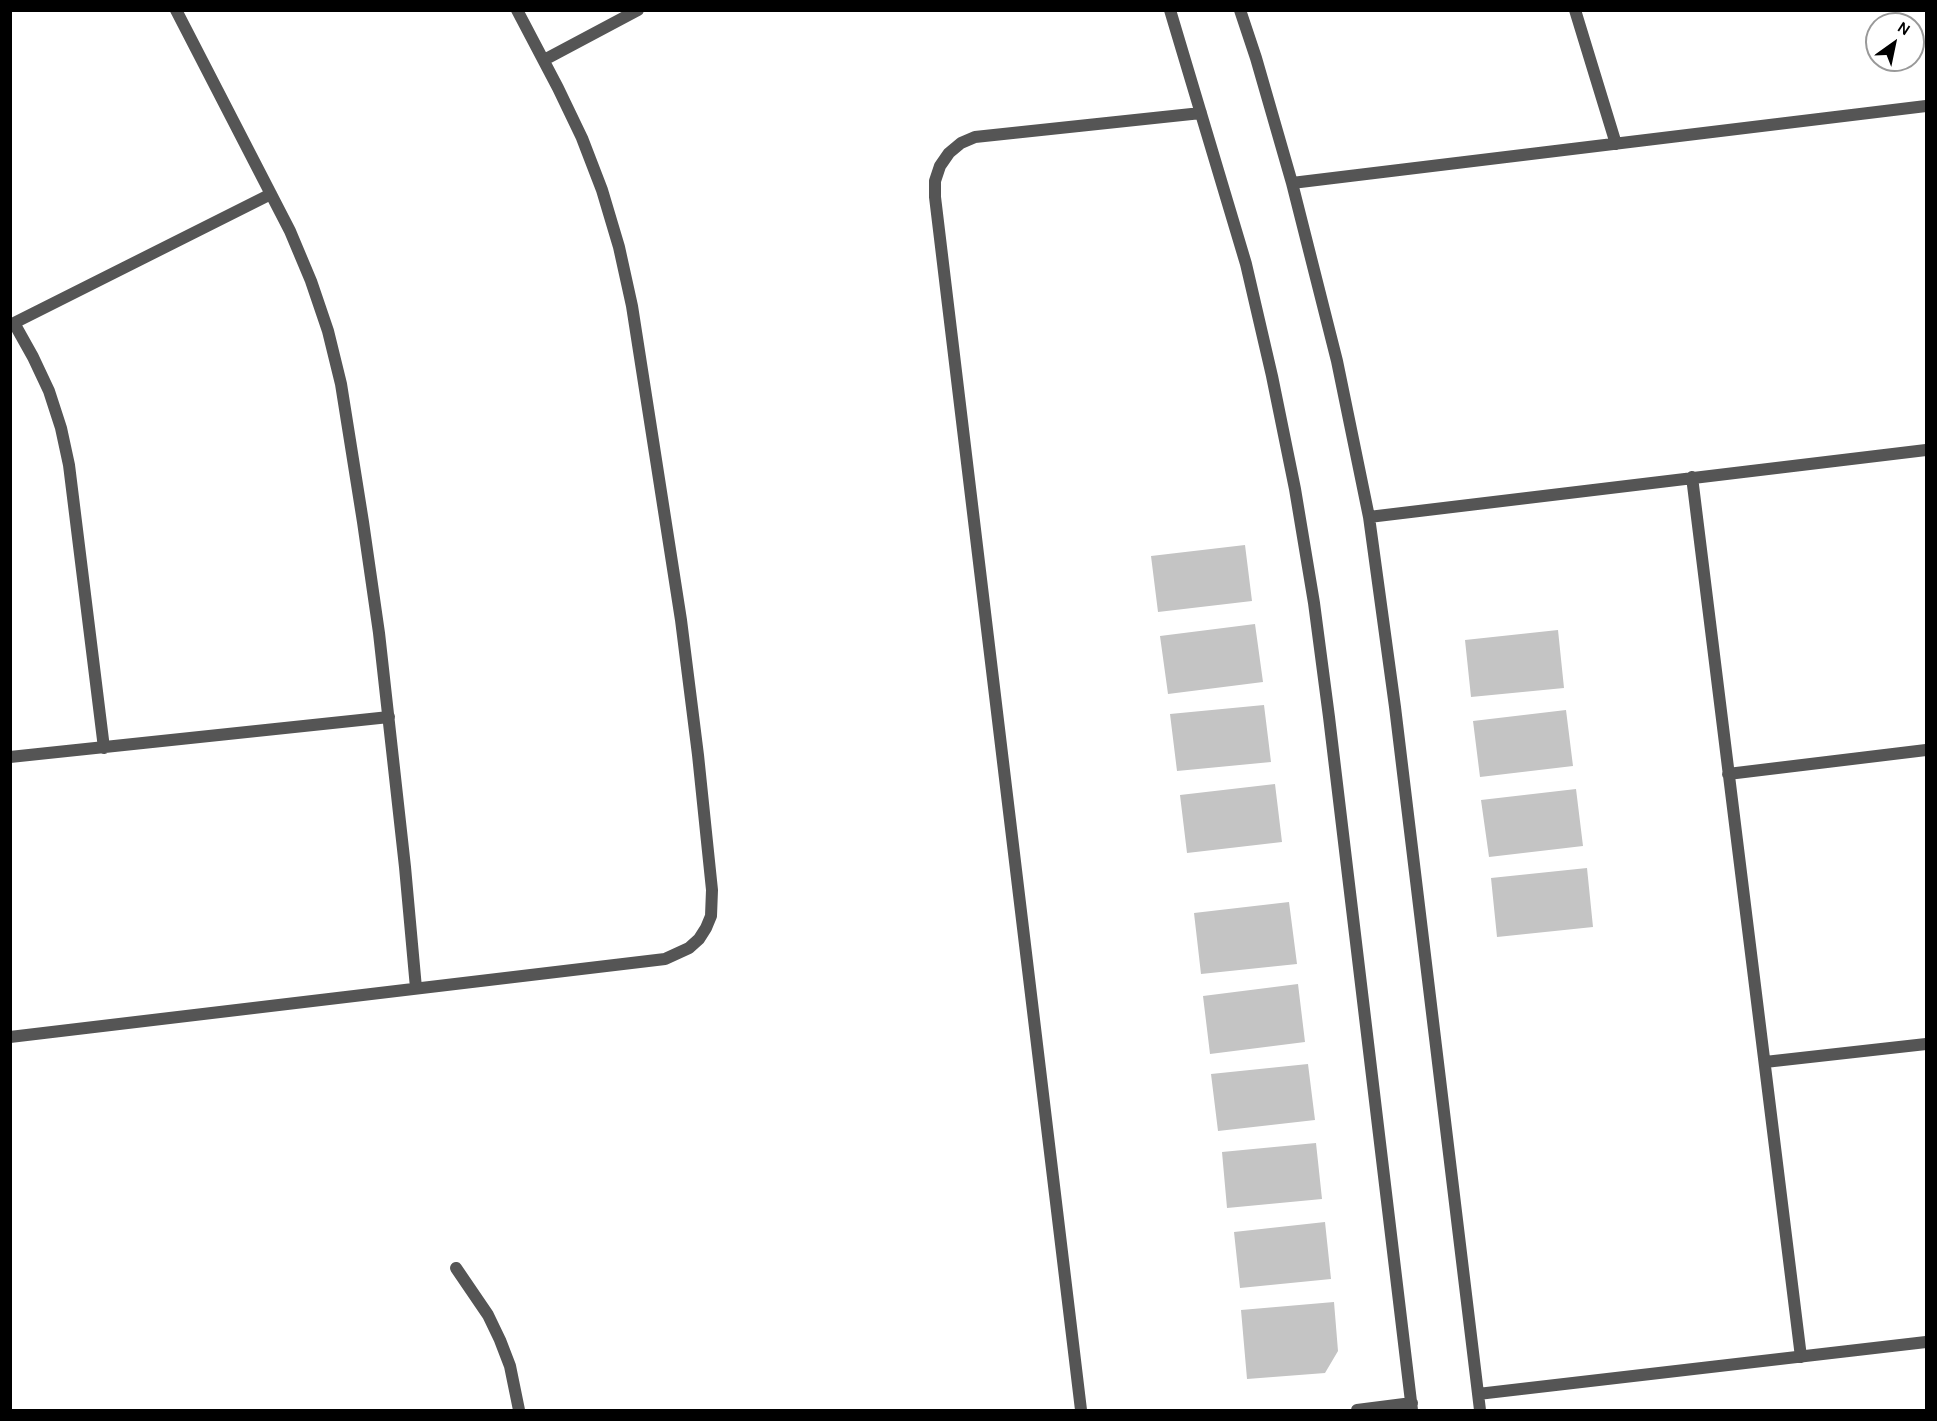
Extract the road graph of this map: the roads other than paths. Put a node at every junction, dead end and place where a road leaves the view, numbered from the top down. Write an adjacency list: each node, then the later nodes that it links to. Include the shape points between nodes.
1 (176, 10): 12 (street)
2 (517, 10): 7 (street)
3 (638, 10): 7 (street)
4 (1170, 10): 9 (street)
5 (1240, 10): 11 (street)
6 (1575, 10): 10 (street)
7 (544, 60): 22 (street, via 602,190 632,306 681,620 713,903 699,939 665,959)
8 (1926, 106): 10 (street)
9 (1201, 113): 30 (street, via 1246,264 1272,376 1314,603); 32 (street, via 975,137 949,153 935,181)
10 (1616, 144): 11 (street)
11 (1292, 183): 16 (street, via 1338,361)
12 (271, 194): 13 (street); 17 (street, via 311,281 341,384)
13 (12, 324): 18 (street, via 49,391 69,465)
14 (1926, 450): 15 (street)
15 (1692, 477): 16 (street); 21 (street)
16 (1369, 517): 29 (street)
17 (389, 717): 18 (street); 22 (street)
18 (104, 748): 20 (street)
19 (1926, 750): 21 (street)
20 (10, 757)
21 (1728, 774): 25 (street)
22 (416, 988): 23 (street)
23 (10, 1037)
24 (1926, 1044): 25 (street)
25 (1765, 1062): 28 (street)
26 (456, 1268): 31 (street, via 500,1340)
27 (1926, 1342): 28 (street)
28 (1801, 1357): 29 (street)
29 (1478, 1394): 34 (street)
30 (1412, 1407): 33 (street)
31 (519, 1410)
32 (1081, 1410)
33 (1357, 1410)
34 (1480, 1410)

